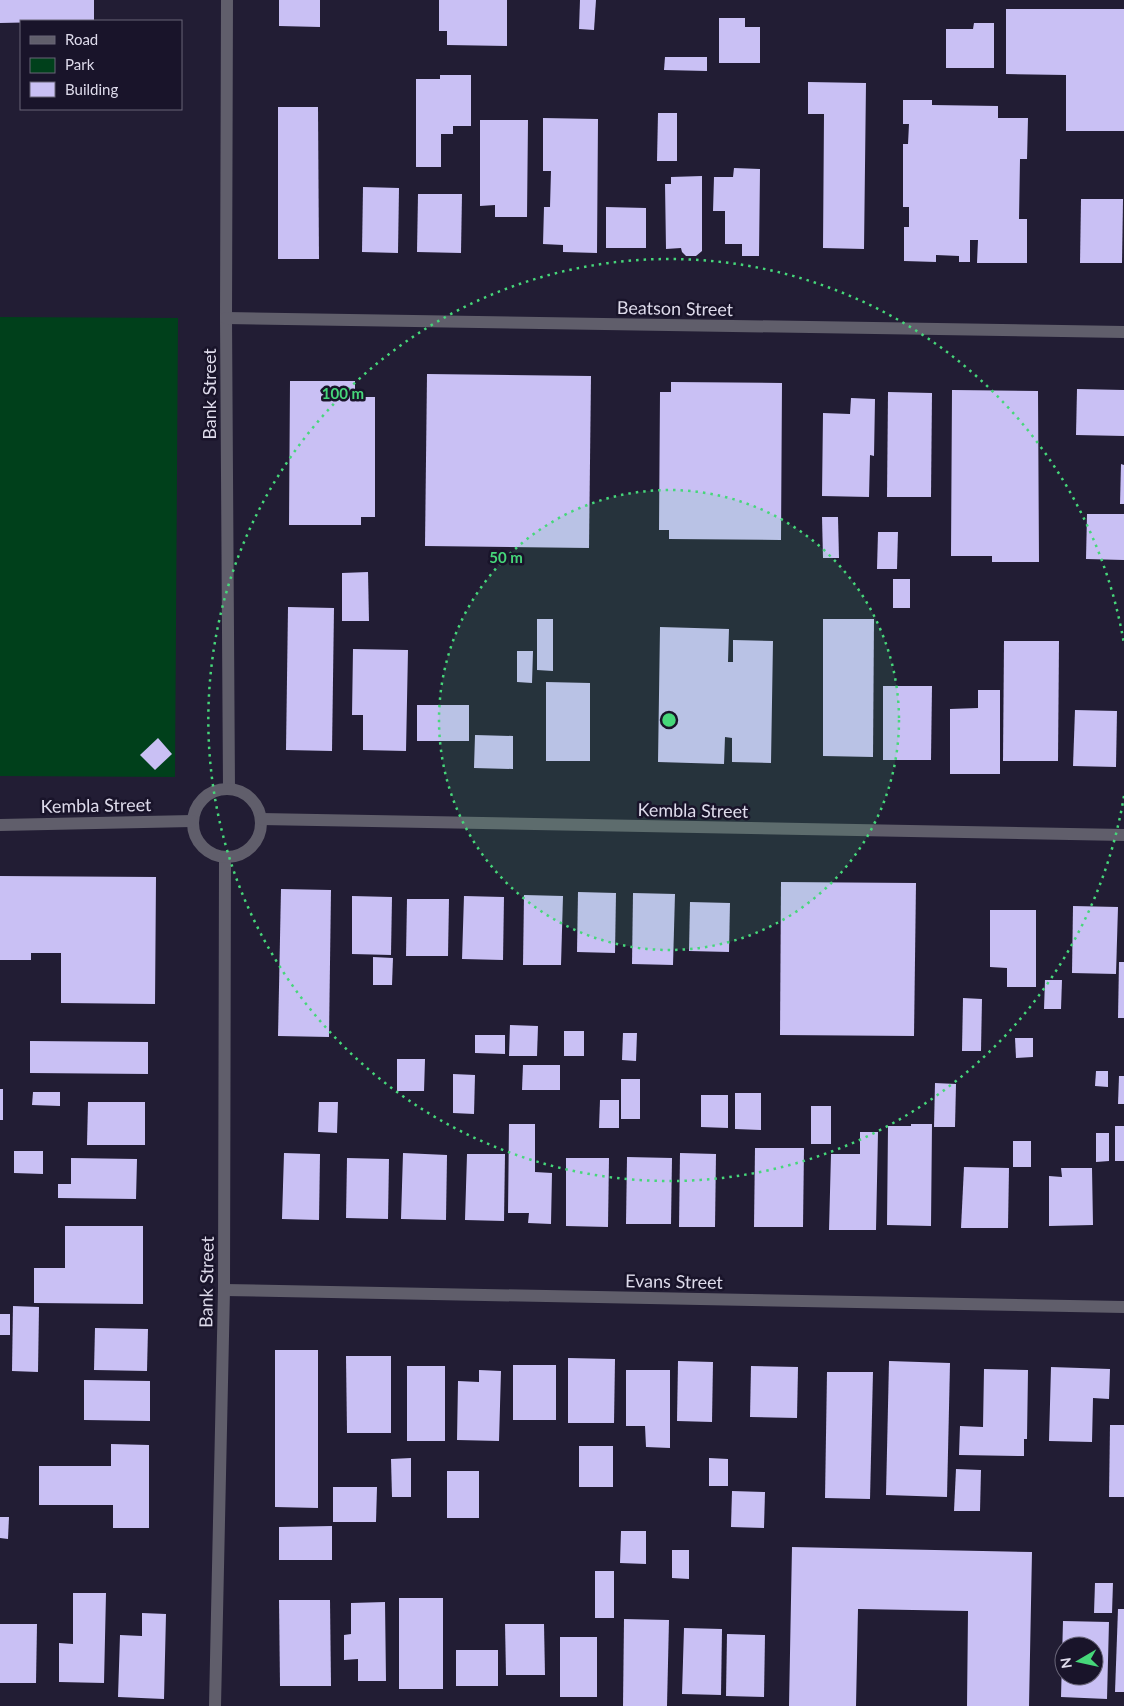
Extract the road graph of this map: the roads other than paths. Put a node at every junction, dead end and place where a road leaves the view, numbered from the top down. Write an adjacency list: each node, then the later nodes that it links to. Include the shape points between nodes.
1 (227, 0): 2 (street, Bank Street)
2 (226, 318): 3 (street, Beatson Street); 4 (street, Bank Street)
3 (1124, 332)
4 (229, 788): 5 (street, via 247,795 254,802); 6 (street, via 218,789 200,801)
5 (261, 819): 8 (street, Kembla Street); 9 (street, via 257,839 251,847 235,857)
6 (192, 821): 7 (street, Kembla Street); 9 (street, via 196,837 205,850)
7 (0, 825)
8 (1124, 835)
9 (225, 857): 10 (street, Bank Street)
10 (224, 1290): 11 (street, Evans Street); 12 (street, Bank Street)
11 (1124, 1307)
12 (215, 1706)

